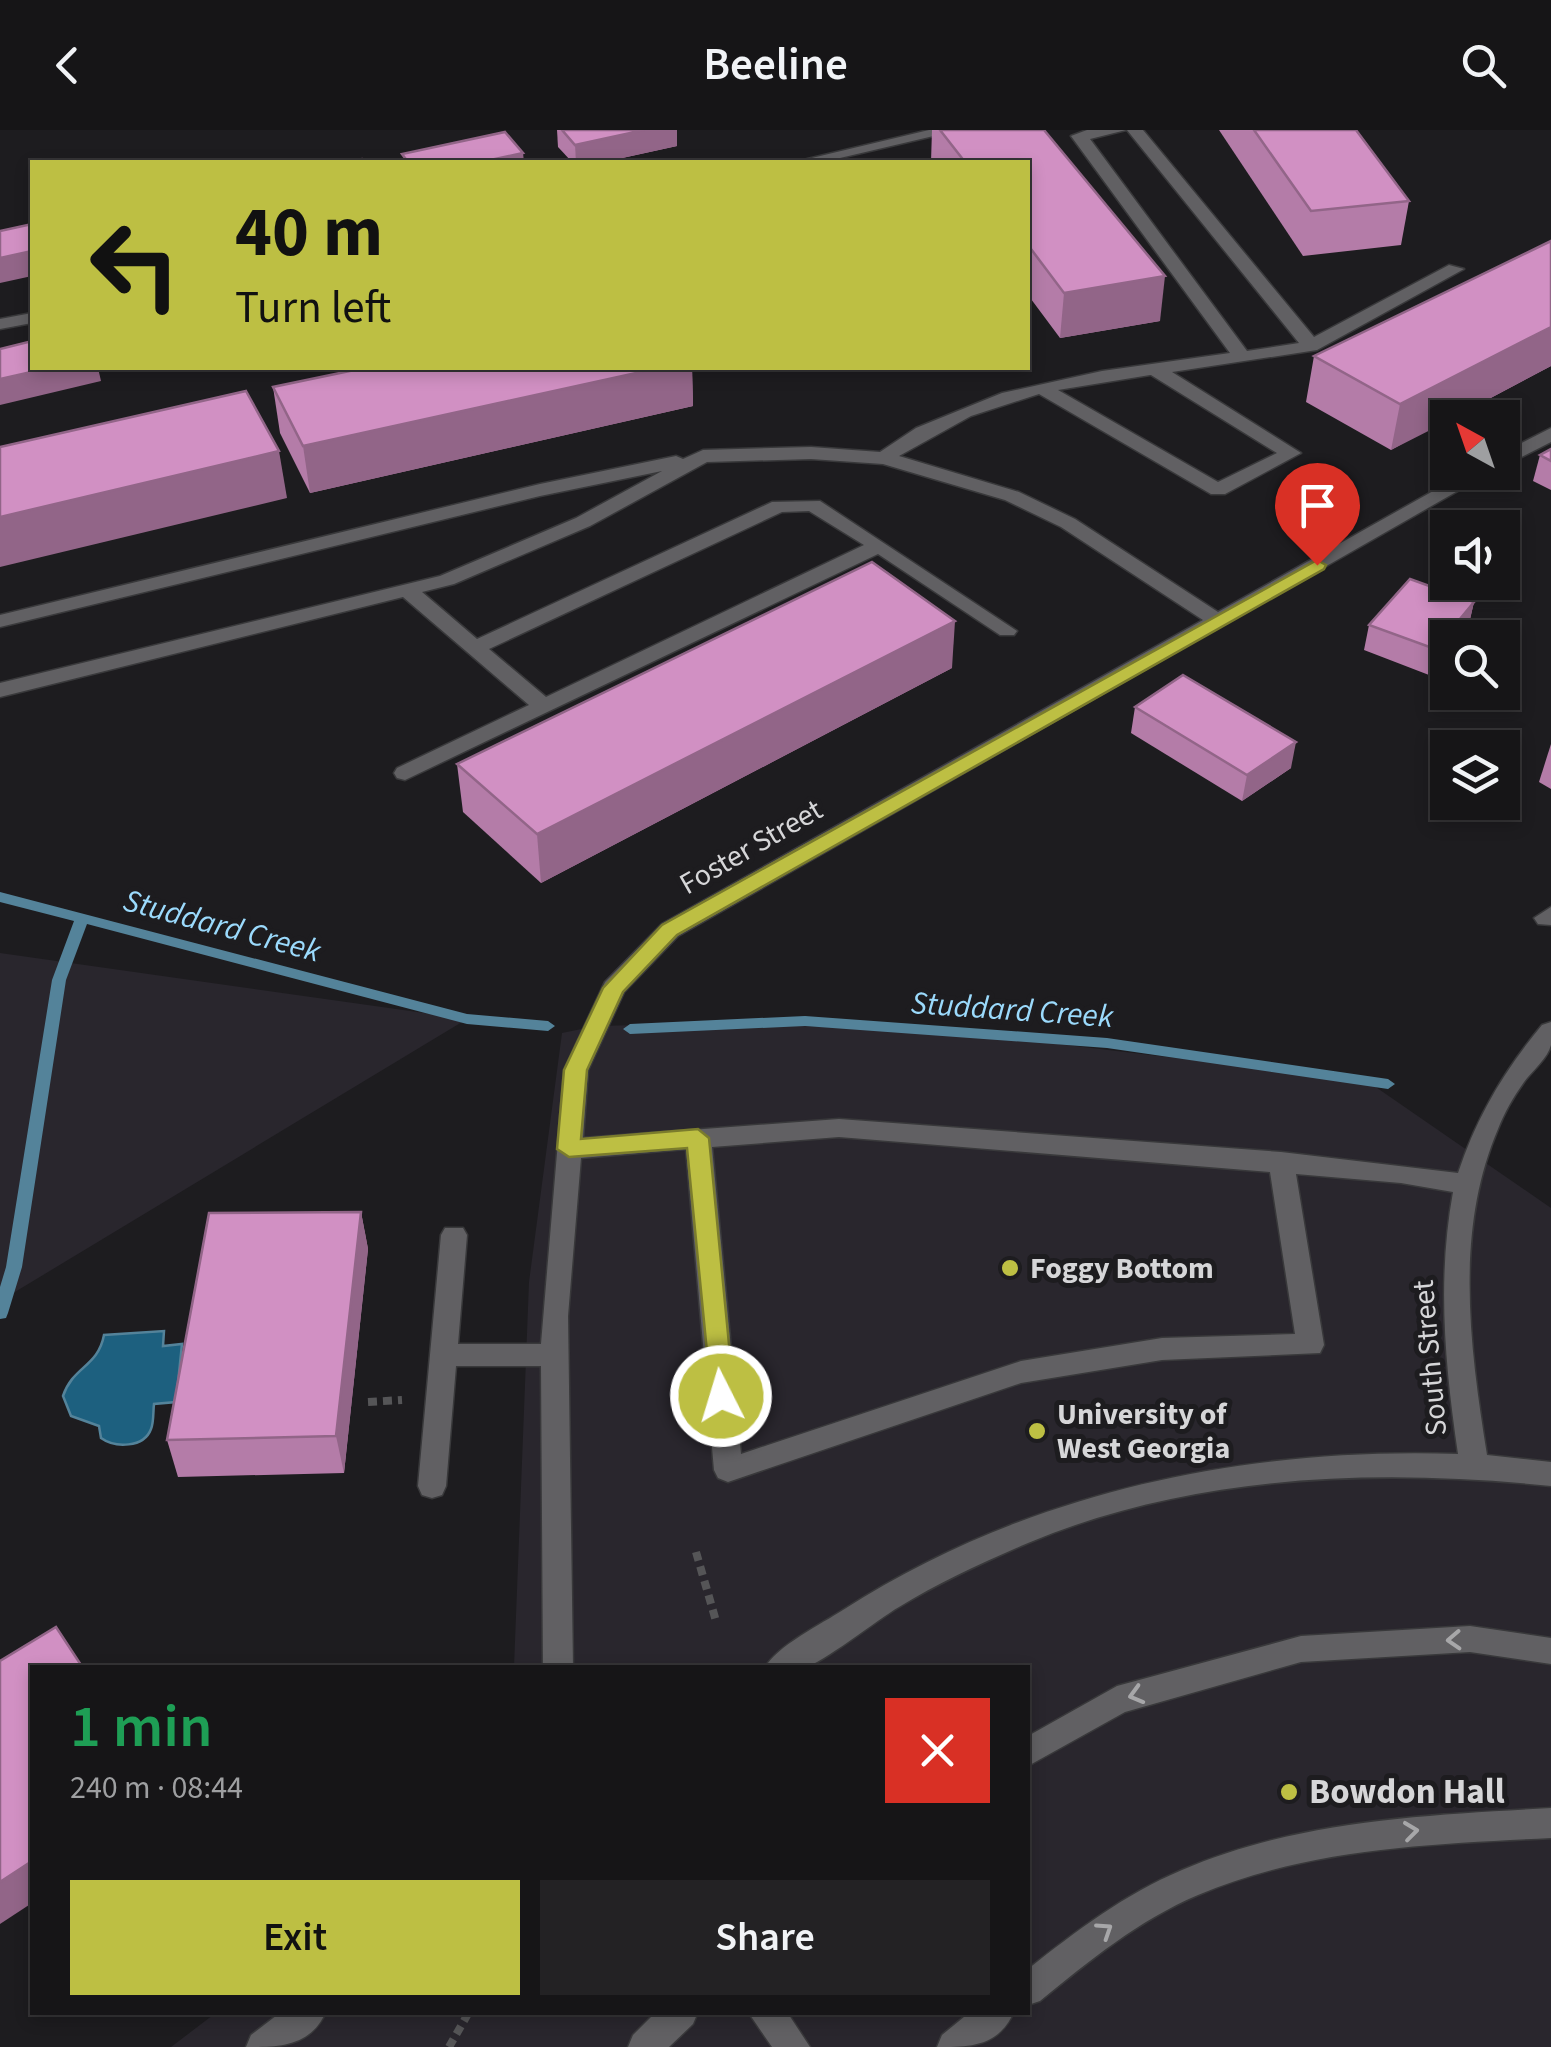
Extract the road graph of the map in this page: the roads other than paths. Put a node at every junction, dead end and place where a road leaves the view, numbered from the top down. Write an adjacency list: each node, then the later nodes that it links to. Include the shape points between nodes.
1 (951, 130): 4 (street)
2 (1118, 130): 9 (street, via 1079,136)
3 (1135, 130): 8 (street)
4 (812, 160)
5 (1455, 269): 8 (street)
6 (30, 318): 7 (street)
7 (0, 324)
8 (1312, 346): 9 (street)
9 (1242, 357): 10 (street)
10 (1157, 370): 11 (street); 11 (street, via 1291,453 1218,490)
11 (1045, 390): 15 (street, via 952,415)
12 (1551, 434): 13 (street)
13 (1520, 451)
14 (702, 456): 15 (street); 18 (street, via 583,522); 20 (street)
15 (884, 458): 19 (street, via 1028,504 1120,554)
16 (1450, 490): 19 (street, Foster Street)
17 (879, 546): 21 (street); 22 (street, via 813,504 779,506); 24 (street)
18 (408, 590): 22 (street); 23 (street)
19 (1218, 620): 28 (street, Foster Street, via 670,930 614,988 602,1013 576,1070)
20 (0, 621)
21 (1007, 631)
22 (476, 647): 24 (street)
23 (0, 690)
24 (546, 707): 25 (street)
25 (405, 773)
26 (1551, 1031): 30 (street, South Street, via 1508,1086)
27 (698, 1138): 28 (street); 29 (street, via 839,1128); 29 (street, via 728,1470 1021,1372 1162,1348 1310,1345)
28 (569, 1149): 33 (street, Foster Street)
29 (1281, 1162): 30 (street)
30 (1466, 1184): 34 (street, South Street, via 1454,1258 1457,1346)
31 (454, 1235): 32 (street)
32 (443, 1355): 33 (street); 36 (street)
33 (552, 1355): 38 (street, Foster Street)
34 (1474, 1463): 35 (street); 39 (street, via 1314,1469 1196,1482 1118,1500 955,1561)
35 (1551, 1474)
36 (432, 1486)
37 (1551, 1651): 40 (street, one-way to 40, via 1470,1639 1301,1649 1117,1700)
38 (558, 1665)
39 (785, 1665)
40 (1030, 1751)
41 (1551, 1823): 42 (street, one-way to 41, via 1102,1931 1206,1876 1291,1850 1416,1830)
42 (1030, 1986)
43 (305, 2015): 47 (street)
44 (678, 2015): 48 (street)
45 (767, 2015): 49 (street)
46 (993, 2015): 50 (street)
47 (264, 2047)
48 (645, 2047)
49 (793, 2047)
50 (954, 2047)

